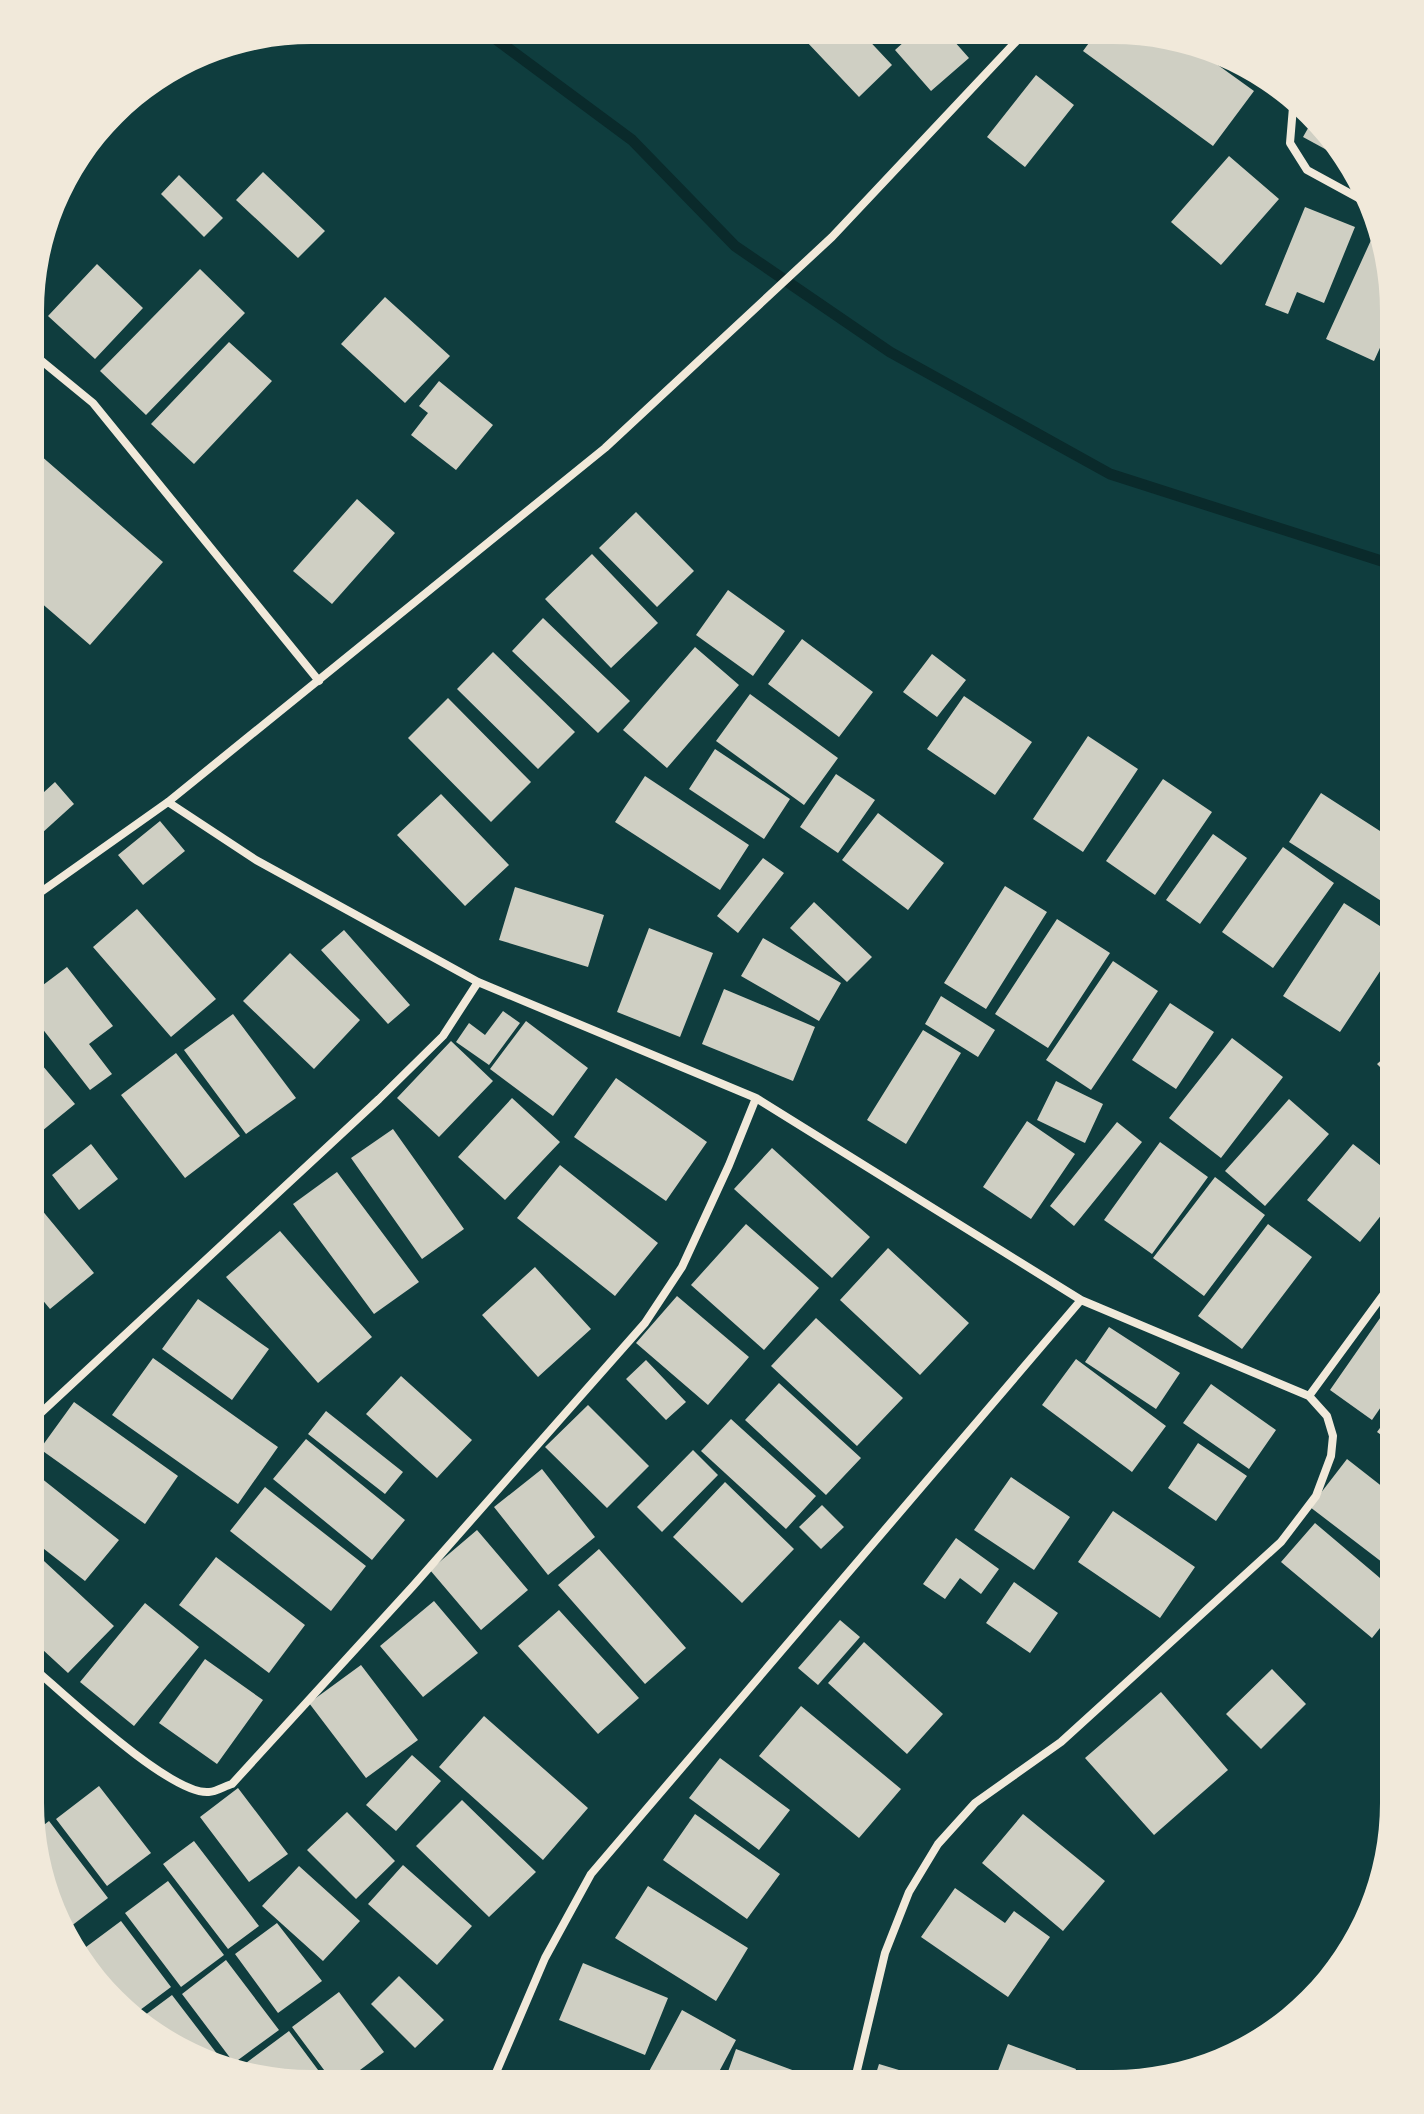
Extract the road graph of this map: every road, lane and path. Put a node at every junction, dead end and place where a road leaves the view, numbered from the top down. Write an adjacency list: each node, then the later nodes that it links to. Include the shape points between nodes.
1 (1014, 44): 5 (street, via 832,237 669,390)
2 (1292, 113): 3 (street, via 1290,143 1307,170)
3 (1353, 195)
4 (44, 363): 5 (street, via 93,403)
5 (319, 681): 6 (street)
6 (168, 802): 7 (street); 8 (street, via 256,860)
7 (44, 890)
8 (478, 982): 9 (street); 13 (street, via 443,1036 390,1089)
9 (756, 1098): 10 (street); 14 (street, via 682,1267 645,1323 232,1784 208,1793 179,1784)
10 (1081, 1300): 12 (street); 15 (street, via 591,1874 545,1958)
11 (1379, 1300): 12 (street)
12 (1309, 1396): 16 (street, via 1327,1416 1333,1436 1316,1496 1281,1542 1061,1742 975,1803 938,1844 909,1892 885,1953)
13 (44, 1410)
14 (44, 1677)
15 (497, 2070)
16 (857, 2070)

